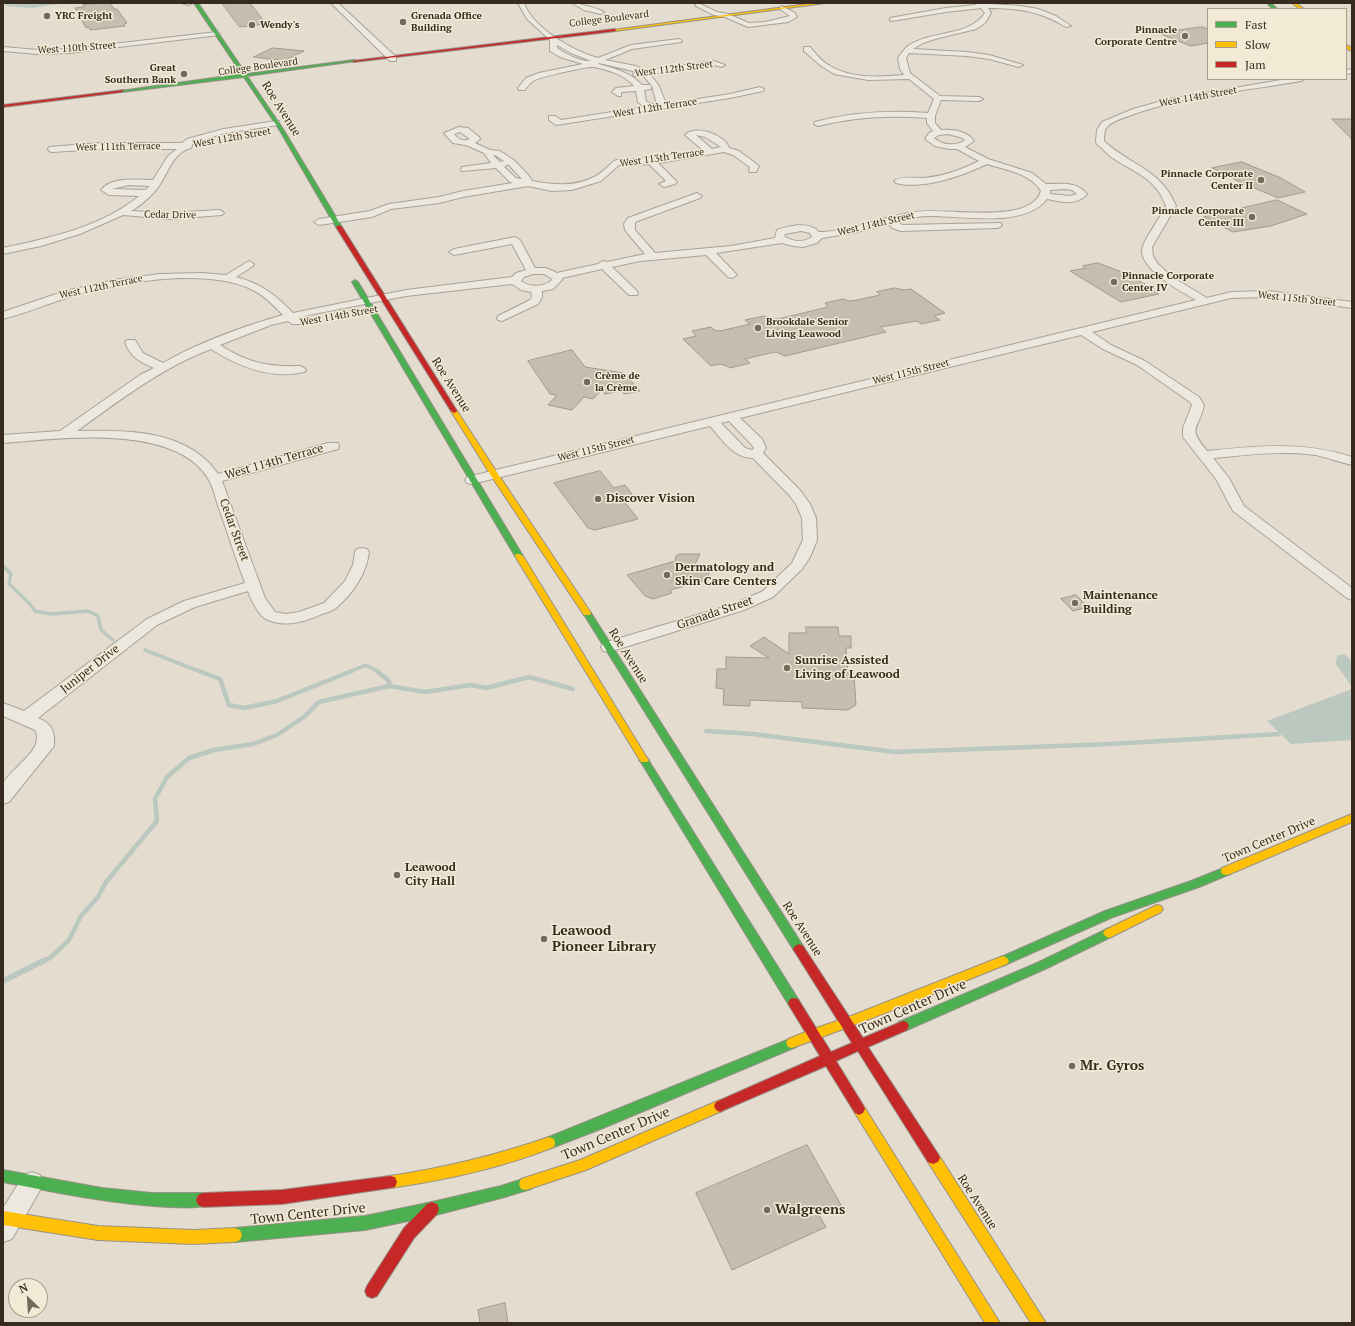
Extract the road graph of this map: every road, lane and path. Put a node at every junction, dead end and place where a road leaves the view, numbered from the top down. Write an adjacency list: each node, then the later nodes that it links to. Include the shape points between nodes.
1 (184, 3): 2 (street); 14 (main road)
2 (189, 3)
3 (196, 3): 18 (main road, Roe Avenue)
4 (334, 3): 29 (street)
5 (521, 3): 20 (street)
6 (575, 3): 13 (street, via 586,9)
7 (690, 3): 11 (street)
8 (706, 3): 11 (street)
9 (823, 3): 12 (main road, College Boulevard)
10 (980, 4): 16 (street); 17 (street, via 1032,9 1052,16); 26 (street, via 988,13 978,24 922,41)
11 (698, 5): 15 (street)
12 (782, 8): 15 (main road, College Boulevard); 15 (street, via 794,17 757,25)
13 (601, 12)
14 (191, 15)
15 (726, 16): 20 (main road, College Boulevard)
16 (892, 19)
17 (1068, 26)
18 (216, 32): 19 (street, West 110th Street); 27 (main road, Roe Avenue)
19 (208, 39): 24 (street, West 110th Street, via 126,43 69,51); 27 (main road)
20 (551, 39): 29 (main road, College Boulevard); 30 (street, via 576,53); 31 (street, via 553,49 559,54)
21 (680, 41): 30 (street, via 632,47)
22 (3, 45): 24 (street, West 110th Street)
23 (3, 49): 24 (street, West 110th Street)
24 (23, 49): 28 (street)
25 (807, 49): 37 (street, via 827,67 846,74 879,78)
26 (908, 51): 33 (street, via 975,55); 37 (street, via 902,62)
27 (232, 54): 36 (main road, Roe Avenue)
28 (6, 57)
29 (391, 58): 36 (main road, College Boulevard)
30 (598, 61): 31 (street); 34 (street, via 634,68)
31 (589, 65): 35 (street); 42 (street, via 542,75 529,80)
32 (721, 65): 34 (street, West 112th Street, via 714,63)
33 (1019, 65)
34 (644, 73): 35 (street, West 112th Street); 41 (street, via 651,78)
35 (628, 75): 40 (street)
36 (247, 77): 38 (main road, College Boulevard); 54 (main road, Roe Avenue)
37 (910, 77): 45 (street)
38 (235, 78): 47 (main road, College Boulevard); 49 (main road, College Boulevard)
39 (1295, 80): 98 (street, West 114th Street, via 1152,105 1106,124 1100,132 1100,142 1114,154 1150,176 1168,196 1171,206 1147,252 1158,272)
40 (639, 87): 41 (street, West 112th Street); 44 (street, West 112th Street, via 619,90 616,92); 48 (street, via 642,102 648,106)
41 (655, 87): 48 (street, via 662,103)
42 (522, 88)
43 (760, 89): 48 (street, West 112th Terrace)
44 (618, 94)
45 (938, 98): 46 (street); 51 (street)
46 (979, 99)
47 (3, 106)
48 (660, 107): 52 (street, West 112th Terrace, via 559,123)
49 (3, 112)
50 (258, 116): 55 (main road, Roe Avenue)
51 (930, 116): 53 (street, via 902,113 871,114 847,116); 56 (street, via 930,123)
52 (552, 118)
53 (818, 124)
54 (278, 126): 55 (street, West 112th Street); 80 (main road, Roe Avenue)
55 (266, 128): 59 (street, West 112th Street)
56 (940, 133): 58 (street, via 929,137 931,141 940,145); 58 (street, via 955,133 969,138 968,143)
57 (468, 142): 63 (street)
58 (958, 146): 65 (street)
59 (184, 147): 60 (street, West 111th Terrace, via 108,146); 72 (street, West 112th Street, via 171,158)
60 (52, 149)
61 (725, 149): 62 (street, West 113th Terrace); 62 (street, via 725,146 707,134 698,132 689,135); 69 (street, via 755,166)
62 (710, 151): 64 (street, West 113th Terrace)
63 (488, 152): 66 (street, via 498,153); 67 (street)
64 (651, 161): 71 (street, West 113th Terrace, via 613,160 598,179 583,184 552,188); 73 (street, via 672,182)
65 (987, 161): 70 (street, via 961,174 941,179); 78 (street, West 114th Street, via 1028,174 1038,180 1045,191 1041,202 1022,212)
66 (512, 163): 67 (street); 71 (street)
67 (496, 164): 68 (street); 71 (street, via 513,180)
68 (465, 170)
69 (753, 170)
70 (899, 181)
71 (528, 183): 80 (street, West 113th Terrace, via 439,200 422,211 372,214)
72 (156, 184): 74 (street, West 112th Street); 74 (street, via 112,185 106,190)
73 (664, 184)
74 (148, 193): 76 (street, West 112th Street)
75 (698, 196): 87 (street, via 631,220 630,230)
76 (121, 212): 77 (street, Cedar Drive, via 172,217); 84 (street, West 112th Street, via 77,232)
77 (219, 213)
78 (1005, 214): 79 (street, West 114th Street, via 926,214); 79 (street, via 1005,222 1000,225 962,227 900,228 895,226)
79 (891, 219): 82 (street, West 114th Street, via 853,230)
80 (334, 220): 81 (street, West 113th Terrace); 99 (main road, Roe Avenue)
81 (319, 222)
82 (817, 235): 83 (street, West 114th Street, via 814,241 804,243); 83 (street, West 114th Street, via 808,229 789,229 780,232 779,237)
83 (782, 240): 85 (street, West 114th Street)
84 (3, 251)
85 (708, 251): 87 (street, West 114th Street); 91 (street)
86 (454, 252): 90 (street, via 516,240)
87 (652, 256): 89 (street, West 114th Street)
88 (249, 264): 94 (street)
89 (603, 264): 92 (street, West 114th Street); 97 (street)
90 (532, 271): 92 (street); 95 (street, via 520,275)
91 (732, 275)
92 (556, 276): 96 (street, via 554,284)
93 (352, 277): 100 (main road)
94 (227, 279): 102 (street, West 112th Terrace, via 165,276 115,282 68,293); 104 (street, West 112th Terrace, via 258,289 277,302)
95 (516, 280): 96 (street, via 520,286); 99 (street, West 114th Street, via 426,290)
96 (536, 288): 103 (street, via 537,298 534,302)
97 (633, 293)
98 (1205, 301): 101 (street, West 115th Street, via 1231,295 1269,294); 105 (street, West 115th Street)
99 (385, 302): 100 (street, West 114th Street); 118 (main road, Roe Avenue)
100 (369, 305): 104 (street, West 114th Street); 120 (main road)
101 (1352, 305)
102 (4, 315)
103 (502, 318)
104 (294, 320): 107 (street, West 114th Street)
105 (1082, 331): 110 (street, West 115th Street); 116 (street, via 1107,348 1141,363 1195,400 1198,405 1189,428 1189,437)
106 (132, 342): 108 (street, via 132,347 141,358)
107 (211, 344): 108 (street, West 114th Street); 109 (street, via 233,358 258,368)
108 (163, 367): 112 (street, West 114th Street)
109 (300, 370)
110 (731, 416): 111 (street, West 115th Street); 115 (street, via 757,442 760,448)
111 (712, 421): 115 (street, Granada Street, via 740,451); 118 (street, West 115th Street)
112 (63, 435): 113 (street); 119 (street, Cedar Street, via 120,435 151,439 171,445 195,457)
113 (3, 439)
114 (333, 446): 119 (street, West 114th Terrace)
115 (756, 454): 127 (street, Granada Street, via 795,493 809,518 810,540 797,566 768,594 739,607)
116 (1203, 455): 117 (street, via 1288,448 1316,450); 123 (street, via 1222,478 1238,508)
117 (1352, 461)
118 (494, 474): 120 (street, West 115th Street); 127 (main road, Roe Avenue)
119 (215, 479): 122 (street, Cedar Street)
120 (472, 480): 124 (main road)
121 (362, 552): 122 (street, Cedar Street, via 360,565 351,583 329,606 302,617 285,619 270,615 258,599)
122 (254, 585): 129 (street, Juniper Drive, via 201,599 152,622)
123 (1352, 595)
124 (562, 626): 125 (main road); 134 (main road)
125 (581, 636)
126 (594, 644): 127 (main road)
127 (609, 647): 133 (main road, Roe Avenue)
128 (3, 710): 129 (street)
129 (25, 719): 130 (street, via 41,726 46,735 45,746)
130 (3, 797)
131 (1352, 818): 132 (main road, Town Center Drive)
132 (1195, 884): 133 (main road, Town Center Drive, via 1109,914 983,970); 135 (main road, Town Center Drive, via 1146,915 1056,959)
133 (848, 1023): 134 (main road, Town Center Drive); 135 (main road, Roe Avenue)
134 (813, 1034): 136 (main road); 138 (main road, Town Center Drive, via 543,1145 420,1178 282,1197 182,1201 87,1193)
135 (862, 1044): 136 (main road, Town Center Drive); 143 (main road, Roe Avenue)
136 (828, 1059): 139 (main road, Town Center Drive, via 581,1166 501,1192); 142 (main road)
137 (3, 1176): 138 (main road, Town Center Drive)
138 (32, 1182): 140 (street)
139 (432, 1209): 140 (main road, Town Center Drive, via 365,1223 193,1237 98,1233); 141 (main road, via 409,1233)
140 (5, 1222)
141 (372, 1291)
142 (992, 1323)
143 (1039, 1323)

